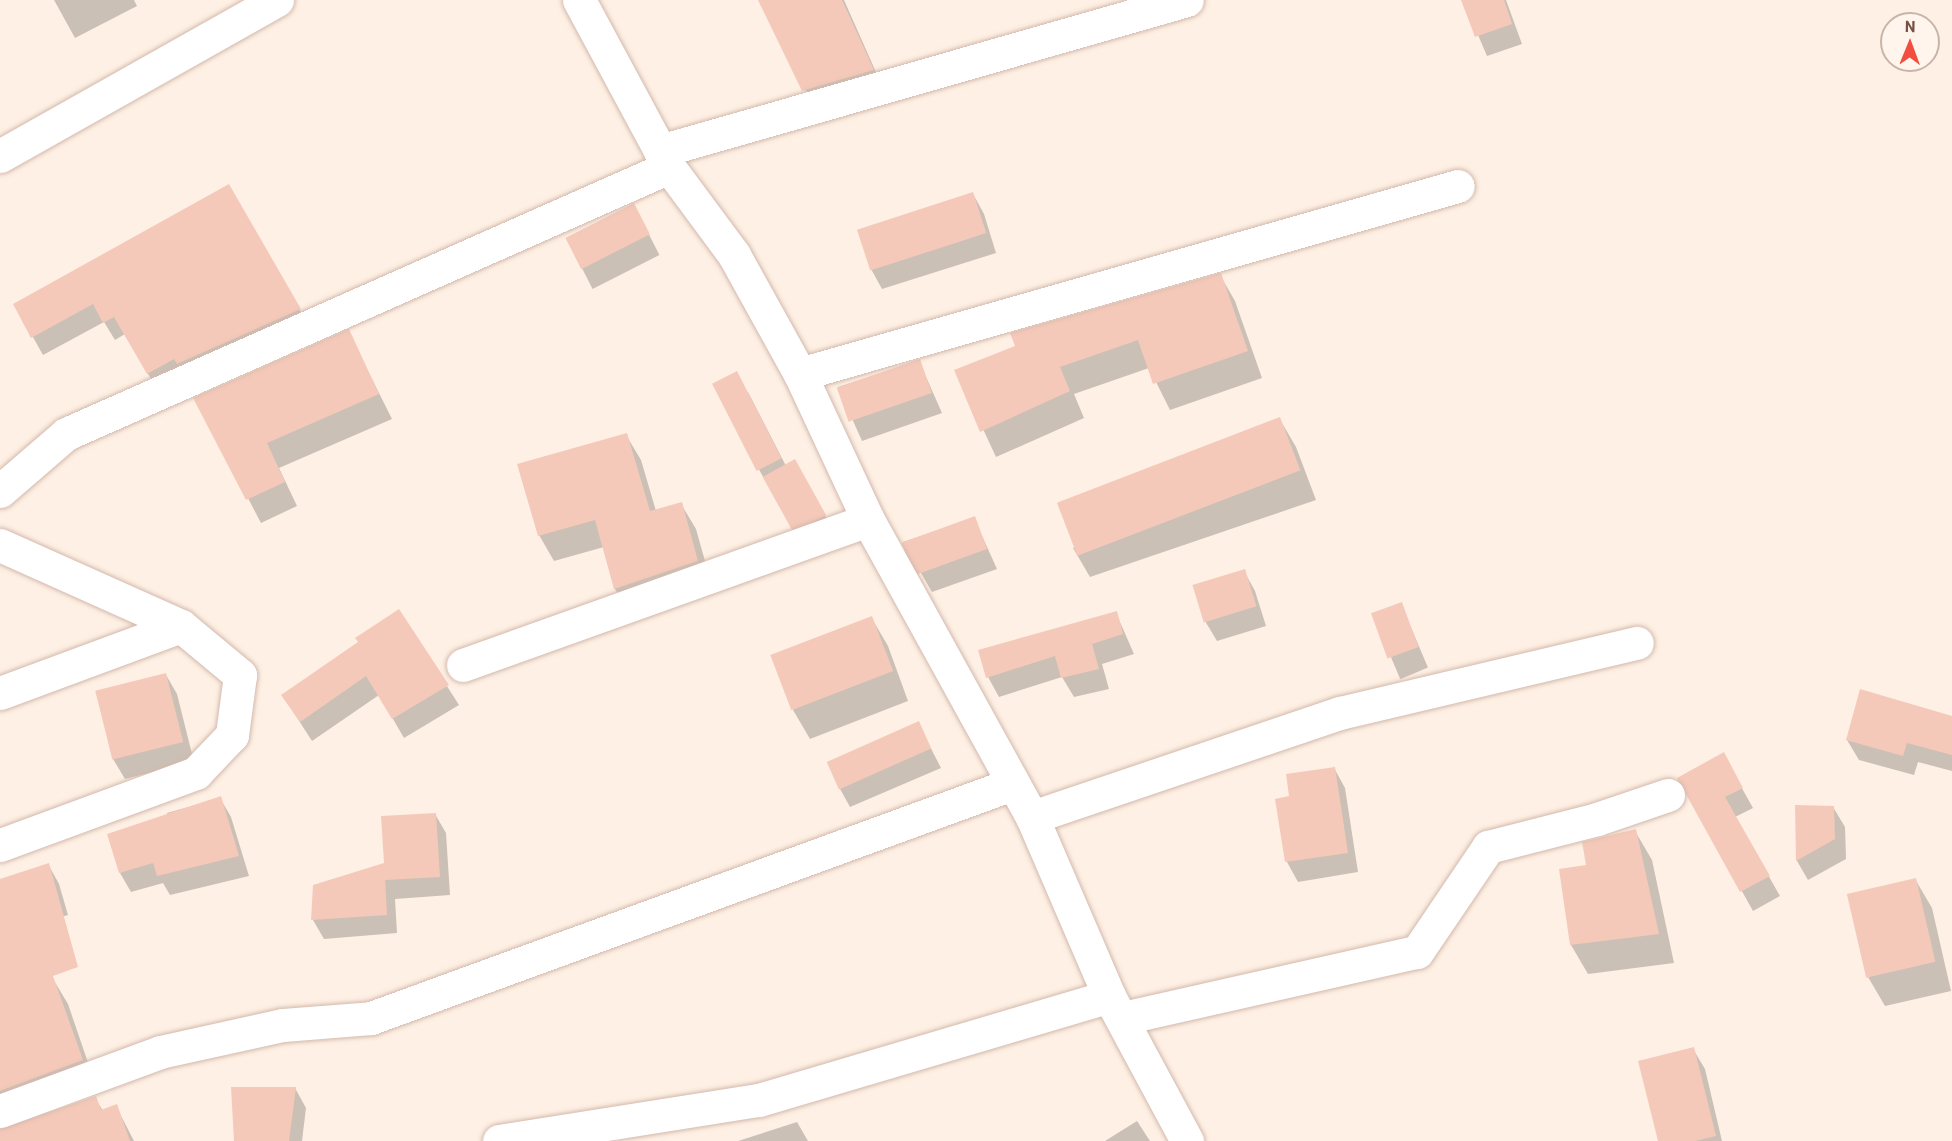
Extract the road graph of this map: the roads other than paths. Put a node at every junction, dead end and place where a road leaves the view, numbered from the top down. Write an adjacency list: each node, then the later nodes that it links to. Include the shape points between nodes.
1 (277, 0): 4 (street)
2 (579, 0): 5 (street)
3 (1188, 0): 5 (street)
4 (0, 156)
5 (664, 159): 7 (street, via 734,255); 8 (street, via 66,434)
6 (1458, 186): 7 (street)
7 (800, 374): 9 (street)
8 (0, 491)
9 (868, 520): 13 (street); 15 (street)
10 (0, 545): 11 (street)
11 (181, 626): 14 (street); 18 (street, via 240,675 232,735 196,773)
12 (1638, 643): 17 (street, via 1340,713)
13 (463, 665)
14 (0, 693)
15 (1012, 784): 17 (street); 20 (street, via 371,1018 283,1025 160,1052)
16 (1668, 795): 19 (street, via 1597,819 1488,847 1417,952)
17 (1032, 817): 19 (street)
18 (0, 845)
19 (1116, 1007): 21 (street, via 759,1100); 22 (street)
20 (0, 1111)
21 (499, 1141)
22 (1186, 1141)

